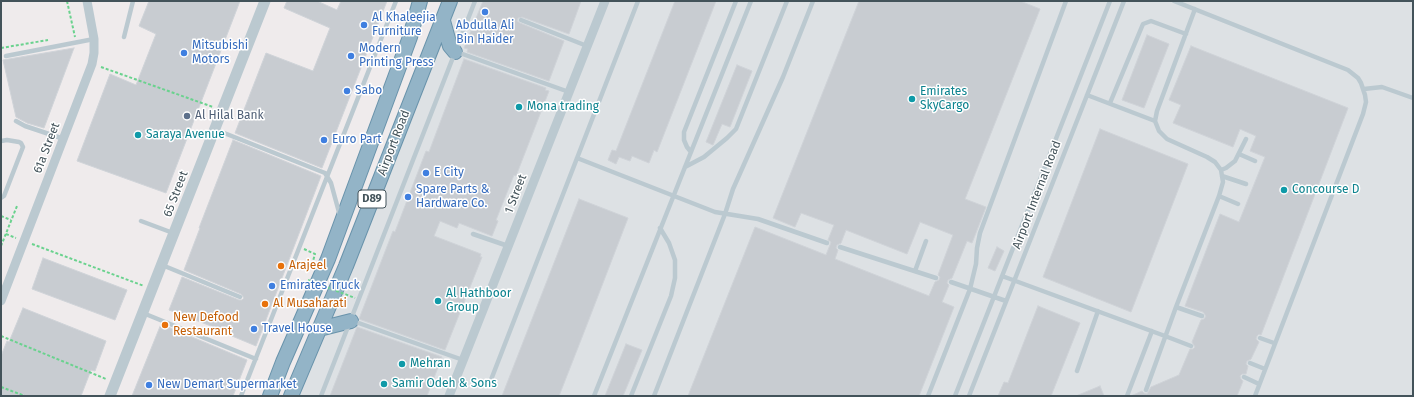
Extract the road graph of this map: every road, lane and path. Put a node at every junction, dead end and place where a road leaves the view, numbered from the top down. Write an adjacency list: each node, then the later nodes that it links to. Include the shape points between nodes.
1 (67, 1): 26 (path)
2 (87, 1): 25 (street, 61a Street)
3 (133, 1): 23 (lane)
4 (265, 1): 37 (street, 65 Street)
5 (396, 1): 50 (lane)
6 (450, 1): 21 (highway, Airport Road / D89)
7 (475, 1): 29 (lane)
8 (605, 1): 27 (street, 1 Street)
9 (638, 1): 46 (lane)
10 (736, 1): 44 (lane, via 684,132 684,140)
11 (752, 1): 44 (lane)
12 (787, 1): 48 (lane, via 736,128 728,138 704,157)
13 (813, 1): 58 (lane, via 783,77 733,189)
14 (1066, 1): 83 (lane, via 980,233)
15 (1110, 1): 77 (lane)
16 (1124, 1): 34 (lane, Airport Internal Road)
17 (1174, 1): 19 (lane)
18 (421, 4): 62 (highway, Airport Road / D89)
19 (1195, 9): 22 (lane); 32 (lane, via 1348,70 1358,78)
20 (521, 20): 27 (lane)
21 (443, 21): 29 (highway, via 450,46); 94 (highway, Airport Road / D89)
22 (1186, 34): 36 (lane, via 1151,21 1143,24); 39 (lane)
23 (124, 37)
24 (52, 39): 28 (path)
25 (94, 39): 26 (lane); 31 (street, 61a Street)
26 (76, 43): 30 (lane)
27 (587, 46): 33 (street, 1 Street)
28 (1, 48)
29 (456, 52): 33 (lane); 93 (lane)
30 (6, 56)
31 (92, 64): 37 (path); 41 (street, 61a Street)
32 (1364, 89): 35 (lane, via 1382,87); 99 (lane, via 1366,102 1363,114)
33 (568, 92): 71 (street, 1 Street)
34 (1087, 95): 36 (lane); 80 (lane, Airport Internal Road)
35 (1413, 98)
36 (1110, 104): 39 (lane)
37 (222, 110): 40 (street, 65 Street)
38 (16, 121): 41 (lane)
39 (1155, 121): 49 (lane, via 1159,131 1167,139 1211,159)
40 (214, 129): 50 (lane); 64 (street, 65 Street)
41 (64, 139): 67 (street, 61a Street)
42 (1246, 139): 45 (lane)
43 (1, 140): 55 (lane, via 19,142 23,147)
44 (691, 152): 48 (lane)
45 (1239, 154): 47 (lane); 49 (lane, via 1231,165)
46 (577, 158): 53 (lane); 109 (lane)
47 (1255, 161)
48 (685, 167): 53 (lane)
49 (1221, 170): 51 (lane)
50 (328, 176): 62 (lane); 72 (lane)
51 (1222, 176): 52 (lane); 54 (lane)
52 (1246, 184)
53 (674, 196): 58 (lane); 63 (lane)
54 (1219, 196): 56 (lane); 89 (lane)
55 (1, 198)
56 (1238, 204)
57 (17, 206): 60 (path)
58 (725, 214): 69 (lane, via 758,219); 121 (lane)
59 (1, 216): 60 (path)
60 (11, 220): 65 (path)
61 (141, 221): 64 (lane)
62 (341, 223): 116 (highway, Airport Road / D89)
63 (660, 228): 119 (lane); 120 (lane, via 675,260 675,278 671,296)
64 (175, 233): 75 (street, 65 Street)
65 (6, 234): 67 (path); 70 (path)
66 (473, 234): 71 (lane)
67 (24, 241): 82 (path); 87 (street, 61a Street)
68 (926, 241): 76 (lane)
69 (827, 243)
70 (1, 246)
71 (508, 246): 102 (street, 1 Street)
72 (300, 247): 74 (path); 101 (lane)
73 (840, 247): 76 (lane)
74 (315, 254)
75 (162, 265): 82 (street, 65 Street); 85 (lane)
76 (915, 271): 78 (lane)
77 (1002, 276): 80 (lane); 84 (lane)
78 (936, 278)
79 (308, 280): 86 (path, bridge)
80 (1014, 280): 88 (lane, Airport Internal Road); 90 (lane)
81 (951, 282): 83 (lane)
82 (152, 289): 91 (street, 65 Street)
83 (970, 289): 84 (lane); 122 (lane)
84 (994, 296): 88 (lane); 123 (lane)
85 (240, 297)
86 (355, 298)
87 (1, 300)
88 (1006, 301): 124 (lane, Airport Internal Road)
89 (1176, 308): 92 (lane); 97 (lane)
90 (1098, 311): 95 (lane); 105 (lane)
91 (143, 313): 101 (lane); 107 (street, 65 Street)
92 (1202, 316)
93 (351, 321): 94 (highway); 102 (lane); 118 (lane)
94 (319, 329): 117 (highway, Airport Road / D89)
95 (1152, 331): 97 (lane); 125 (lane)
96 (1, 336): 107 (path)
97 (1165, 336): 100 (lane); 111 (lane)
98 (1260, 338): 99 (lane)
99 (1274, 343): 104 (lane)
100 (1191, 346)
101 (256, 359): 115 (lane)
102 (463, 360): 112 (street, 1 Street)
103 (1250, 363): 104 (lane)
104 (1265, 369): 108 (lane)
105 (1077, 371)
106 (1244, 377): 108 (lane)
107 (116, 383): 114 (street, 65 Street)
108 (1259, 384): 126 (lane)
109 (489, 385)
110 (1, 387): 113 (path)
111 (1146, 390)
112 (452, 395)
113 (25, 396)
114 (110, 396)
115 (241, 396)
116 (270, 396)
117 (291, 396)
118 (321, 396)
119 (594, 396)
120 (631, 396)
121 (654, 396)
122 (928, 396)
123 (955, 396)
124 (969, 396)
125 (1127, 396)
126 (1255, 396)

